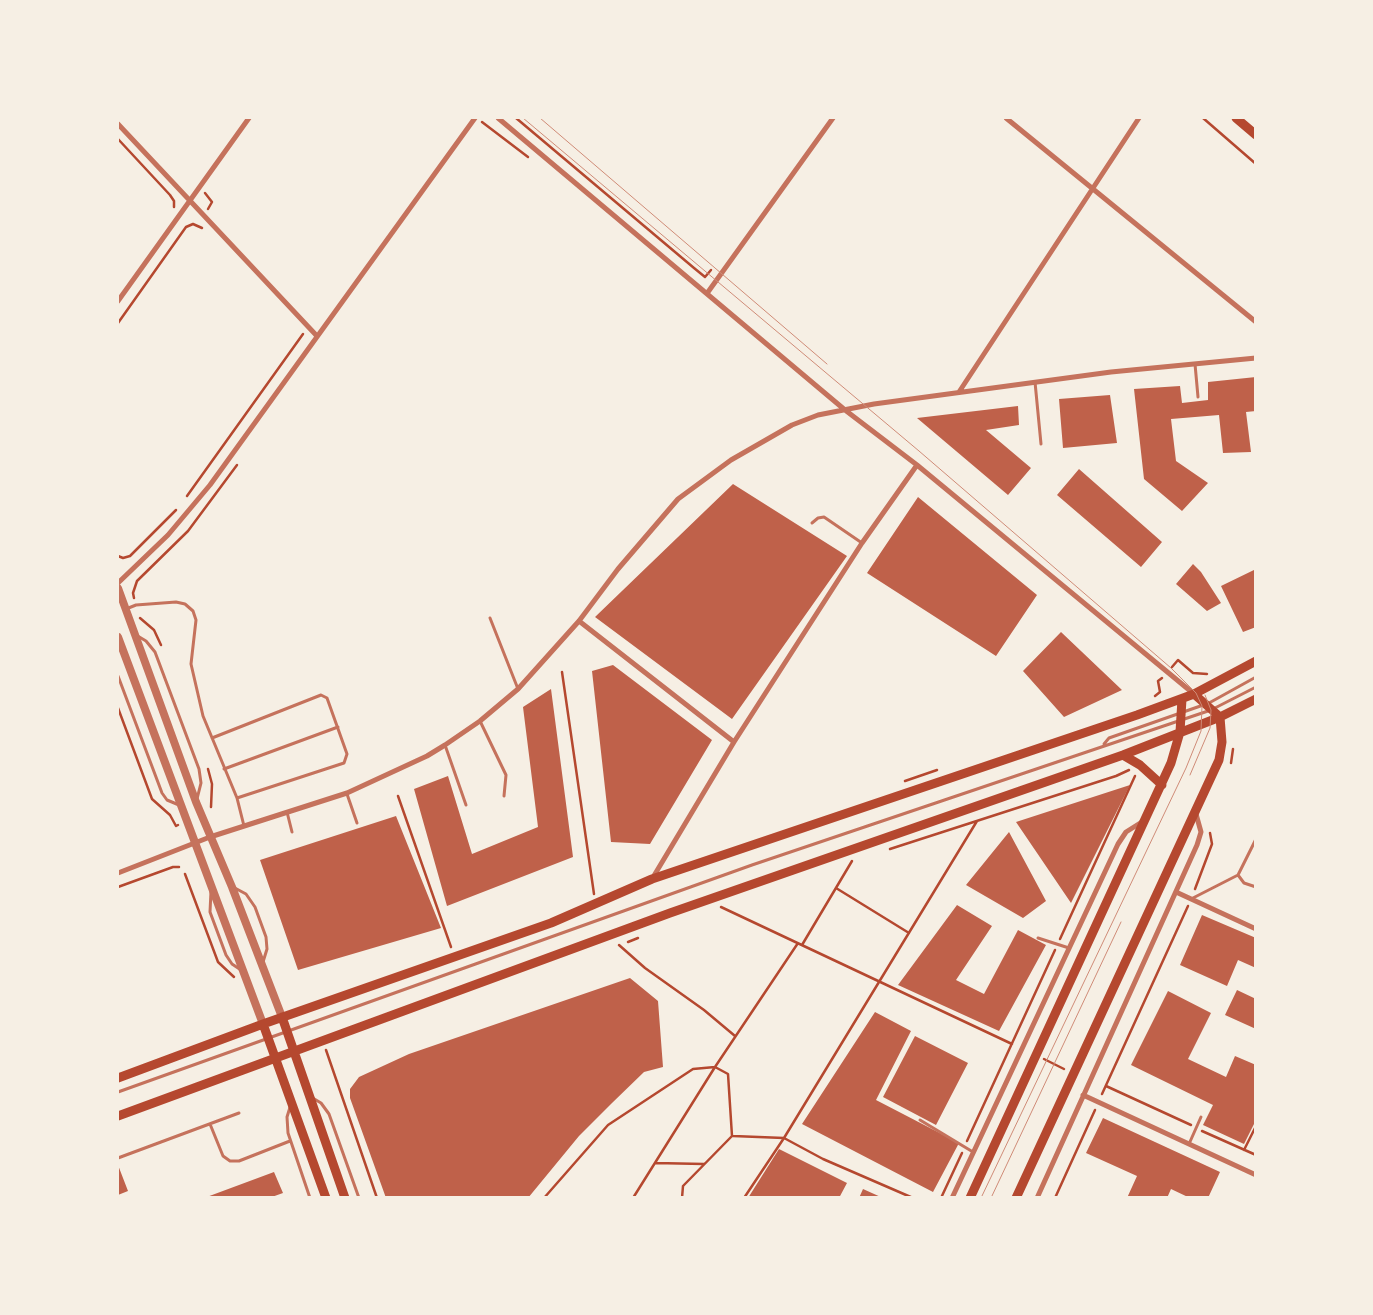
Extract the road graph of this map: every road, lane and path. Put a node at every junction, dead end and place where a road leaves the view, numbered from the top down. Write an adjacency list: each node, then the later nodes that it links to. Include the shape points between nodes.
1 (249, 118): 15 (street)
2 (475, 118): 24 (street)
3 (498, 118): 19 (street)
4 (516, 118): 18 (path, via 705,277)
5 (833, 118): 19 (street)
6 (1006, 118): 14 (street)
7 (1139, 118): 14 (street)
8 (1203, 118): 13 (path)
9 (1236, 118): 11 (main road)
10 (118, 124): 15 (street)
11 (1256, 135)
12 (118, 140): 16 (path, via 172,198)
13 (1256, 164)
14 (1092, 188): 21 (street); 28 (street)
15 (190, 200): 20 (street); 24 (street)
16 (173, 209)
17 (207, 234): 22 (path, via 197,225 186,227)
18 (714, 267)
19 (708, 292): 30 (street)
20 (118, 301)
21 (1256, 322)
22 (118, 323)
23 (302, 334): 34 (path)
24 (316, 334): 39 (street, via 210,485 168,535)
25 (1256, 358): 26 (street)
26 (1195, 364): 27 (street); 29 (lane)
27 (1034, 382): 28 (street); 31 (lane)
28 (959, 392): 30 (street)
29 (1198, 397)
30 (845, 410): 33 (street); 44 (street, via 818,415 792,426 700,481 678,499 645,537)
31 (1041, 444)
32 (240, 461): 41 (path, via 188,531 137,581 133,593)
33 (917, 465): 37 (street); 50 (street)
34 (182, 503)
35 (177, 509): 38 (path, via 130,556)
36 (812, 523): 37 (lane, via 818,518 827,518)
37 (862, 543): 69 (street)
38 (118, 556)
39 (118, 583)
40 (118, 588): 42 (street)
41 (136, 605): 42 (lane); 47 (path, via 140,617 154,630); 68 (lane, via 176,602 185,604 193,612 196,620 191,664 203,716)
42 (125, 610): 45 (street)
43 (490, 618): 56 (lane)
44 (579, 621): 56 (street); 69 (street)
45 (134, 635): 82 (street); 82 (lane, via 146,641 155,652 199,769 201,783)
46 (118, 643): 83 (street)
47 (162, 647)
48 (1256, 661): 57 (main road)
49 (562, 672): 111 (path)
50 (1166, 673): 51 (path, via 1178,660 1192,673); 54 (street); 58 (path, via 1158,681 1160,692)
51 (1212, 674)
52 (118, 676): 83 (lane, via 162,794)
53 (1256, 677): 61 (lane)
54 (1178, 683): 57 (street); 59 (street)
55 (1256, 687): 61 (lane)
56 (518, 690): 65 (street)
57 (1194, 694): 59 (main road); 61 (main road)
58 (1148, 698)
59 (1182, 699): 63 (main road); 105 (main road)
60 (1256, 699): 64 (main road)
61 (1210, 707): 63 (lane); 63 (lane); 64 (main road)
62 (118, 708): 90 (path, via 152,799 176,826)
63 (1181, 717): 67 (main road); 70 (lane, via 1109,738); 70 (lane, via 1111,746)
64 (1220, 717): 67 (main road); 86 (main road, via 1222,742 1219,760)
65 (480, 721): 71 (street); 80 (lane, via 504,767 507,782)
66 (338, 727): 68 (lane, via 327,698 321,695); 75 (lane); 81 (lane, via 347,754 344,763)
67 (1180, 732): 72 (main road); 77 (main road)
68 (212, 738): 75 (lane)
69 (734, 742): 105 (street)
70 (1104, 744): 127 (lane, via 752,865)
71 (445, 745): 78 (street); 84 (lane)
72 (1123, 755): 73 (main road); 133 (main road, via 670,913)
73 (1140, 765): 77 (main road); 118 (path)
74 (207, 766): 87 (path, via 212,780 210,804 213,813)
75 (224, 769): 81 (lane)
76 (1116, 776): 89 (path)
77 (1162, 785): 88 (main road)
78 (347, 793): 85 (street); 91 (lane)
79 (398, 796): 121 (path)
80 (504, 796)
81 (237, 798): 92 (lane)
82 (196, 802): 87 (street)
83 (179, 805): 90 (street)
84 (466, 805)
85 (288, 812): 92 (street); 93 (lane)
86 (1196, 814): 110 (street, via 1200,839); 137 (main road)
87 (202, 817): 94 (street)
88 (1146, 820): 122 (street, via 1132,827 1122,838); 134 (main road)
89 (977, 821): 98 (path); 115 (path)
90 (186, 822): 96 (street)
91 (357, 824)
92 (244, 826): 94 (street)
93 (292, 832)
94 (210, 837): 96 (street); 107 (street)
95 (1256, 839): 104 (lane)
96 (195, 844): 103 (street); 126 (street)
97 (1212, 844): 112 (path)
98 (888, 850)
99 (861, 859): 100 (path)
100 (852, 862): 101 (path); 109 (path)
101 (844, 864)
102 (179, 867): 106 (path, via 173,866)
103 (118, 873)
104 (1238, 875): 108 (lane, via 1244,883); 112 (lane)
105 (652, 879): 125 (main road, via 551,923)
106 (118, 887)
107 (232, 887): 123 (street); 123 (lane, via 250,898 265,932 267,949)
108 (1256, 887)
109 (836, 888): 115 (path); 120 (path)
110 (1176, 892): 112 (street); 141 (street)
111 (594, 896)
112 (1191, 899): 114 (street); 139 (path)
113 (726, 902): 117 (path, via 717,905)
114 (1256, 929)
115 (909, 933): 124 (path)
116 (1038, 938): 118 (lane)
117 (798, 943): 120 (path); 128 (path)
118 (1058, 944): 122 (lane); 130 (path)
119 (619, 945): 128 (path)
120 (802, 945): 124 (path)
121 (451, 947)
122 (1069, 948): 132 (street)
123 (262, 965): 125 (street)
124 (880, 981): 130 (path); 153 (path)
125 (282, 1017): 126 (main road); 127 (main road)
126 (262, 1024): 129 (main road); 138 (main road)
127 (287, 1031): 129 (lane); 133 (main road)
128 (735, 1036): 136 (path)
129 (268, 1038): 135 (main road); 140 (lane)
130 (1012, 1044): 132 (path); 156 (path)
131 (324, 1047): 168 (path)
132 (1022, 1049): 158 (street)
133 (294, 1051): 135 (main road); 142 (main road)
134 (1037, 1056): 137 (path); 176 (main road)
135 (276, 1058): 143 (main road); 146 (main road)
136 (715, 1067): 152 (path, via 728,1074); 161 (path); 169 (path, via 693,1069 608,1125)
137 (1072, 1073): 177 (main road)
138 (118, 1078)
139 (1106, 1086): 144 (path); 151 (path)
140 (118, 1092)
141 (1084, 1095): 144 (street); 178 (street)
142 (309, 1096): 166 (main road); 167 (lane, via 321,1103 329,1114)
143 (292, 1102): 154 (lane, via 287,1117); 165 (main road)
144 (1098, 1102): 155 (street); 179 (path)
145 (239, 1113): 149 (lane)
146 (118, 1116)
147 (1201, 1117): 151 (lane)
148 (920, 1120): 156 (lane)
149 (210, 1124): 154 (lane, via 224,1156 230,1161 239,1161); 160 (lane)
150 (1256, 1126): 157 (path)
151 (1196, 1128): 155 (lane); 157 (path)
152 (732, 1136): 153 (path); 162 (path)
153 (784, 1138): 172 (path); 173 (path)
154 (290, 1141): 164 (lane)
155 (1189, 1144): 163 (street)
156 (965, 1145): 158 (lane); 174 (path)
157 (1244, 1150): 159 (path)
158 (973, 1152): 175 (street)
159 (1256, 1155)
160 (118, 1158)
161 (654, 1163): 162 (path); 170 (path)
162 (704, 1164): 171 (path, via 683,1186)
163 (1256, 1175)
164 (310, 1198)
165 (326, 1198)
166 (344, 1198)
167 (359, 1198)
168 (377, 1198)
169 (544, 1198)
170 (633, 1198)
171 (682, 1198)
172 (744, 1198)
173 (913, 1198)
174 (941, 1198)
175 (952, 1198)
176 (970, 1198)
177 (1016, 1198)
178 (1037, 1198)
179 (1054, 1198)

